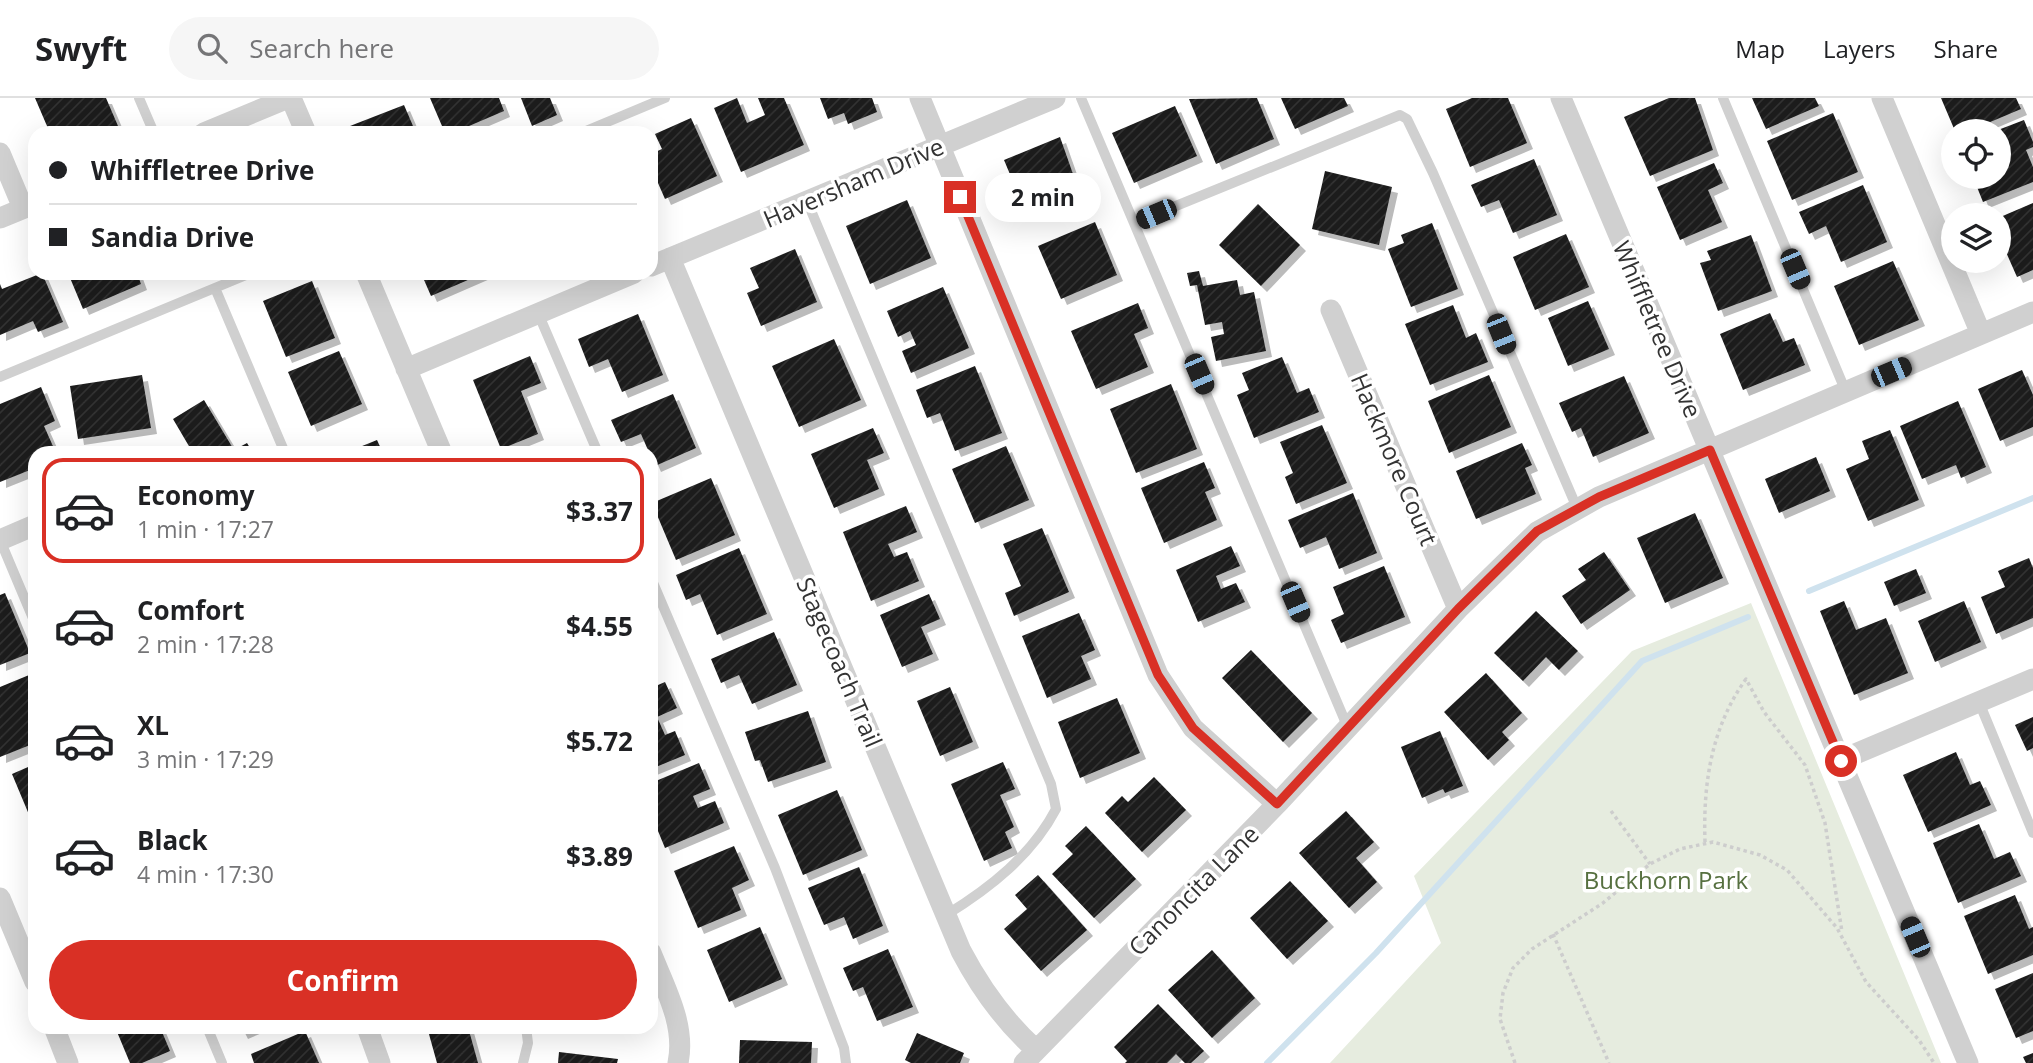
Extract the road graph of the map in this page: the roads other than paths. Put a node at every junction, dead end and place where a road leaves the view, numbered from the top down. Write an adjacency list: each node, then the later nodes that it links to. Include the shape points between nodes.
1 (139, 98): 10 (lane)
2 (289, 98): 11 (street); 12 (street)
3 (665, 98): 13 (lane)
4 (920, 98): 14 (street)
5 (1055, 98): 14 (street, Haversham Drive)
6 (1082, 98): 20 (lane)
7 (1561, 98): 36 (street, Whiffletree Drive)
8 (1723, 98): 32 (lane)
9 (1882, 98): 29 (street)
10 (151, 126)
11 (221, 126)
12 (303, 126)
13 (598, 126)
14 (939, 146): 16 (street, Haversham Drive); 47 (street, via 1158,675 1193,728)
15 (0, 153): 17 (street)
16 (807, 201): 21 (street, Haversham Drive); 50 (lane, via 1051,784 1056,809 1044,832 1005,872 985,891)
17 (28, 204)
18 (28, 206): 19 (street)
19 (0, 218)
20 (1135, 223): 37 (lane, via 1400,115 1407,119); 45 (lane)
21 (661, 262): 50 (street, Stagecoach Trail)
22 (234, 280): 25 (lane)
23 (369, 280): 30 (street)
24 (617, 280): 28 (street)
25 (215, 288): 31 (lane); 33 (lane)
26 (1331, 310): 42 (street, Hackmore Court)
27 (2033, 312): 29 (street, Canoncita Lane)
28 (538, 313): 30 (street); 35 (lane)
29 (1981, 334): 32 (street, Canoncita Lane)
30 (406, 369): 34 (street)
31 (0, 377)
32 (1846, 392): 36 (street, Canoncita Lane)
33 (282, 446)
34 (439, 446)
35 (595, 446)
36 (1710, 450): 37 (street, Canoncita Lane); 46 (street, Whiffletree Drive)
37 (1577, 508): 42 (street, Canoncita Lane, via 1537,531)
38 (28, 528): 39 (street)
39 (0, 540): 41 (lane)
40 (658, 594): 63 (lane, via 775,868)
41 (28, 606)
42 (1458, 609): 45 (street, Canoncita Lane)
43 (2033, 679): 44 (street)
44 (1979, 702): 46 (street); 48 (lane)
45 (1348, 728): 47 (street, Canoncita Lane)
46 (1841, 761): 64 (street, Whiffletree Drive)
47 (1277, 804): 57 (street, Canoncita Lane)
48 (2033, 833)
49 (0, 898): 51 (street)
50 (946, 915): 57 (street, Stagecoach Trail, via 982,990)
51 (28, 965)
52 (658, 970): 62 (street, via 677,1018)
53 (57, 1034): 58 (street)
54 (210, 1034): 59 (lane)
55 (370, 1034): 60 (street)
56 (527, 1034): 61 (lane)
57 (1030, 1056)
58 (68, 1063)
59 (222, 1063)
60 (380, 1063)
61 (523, 1063)
62 (678, 1063)
63 (846, 1063)
64 (1968, 1063)

